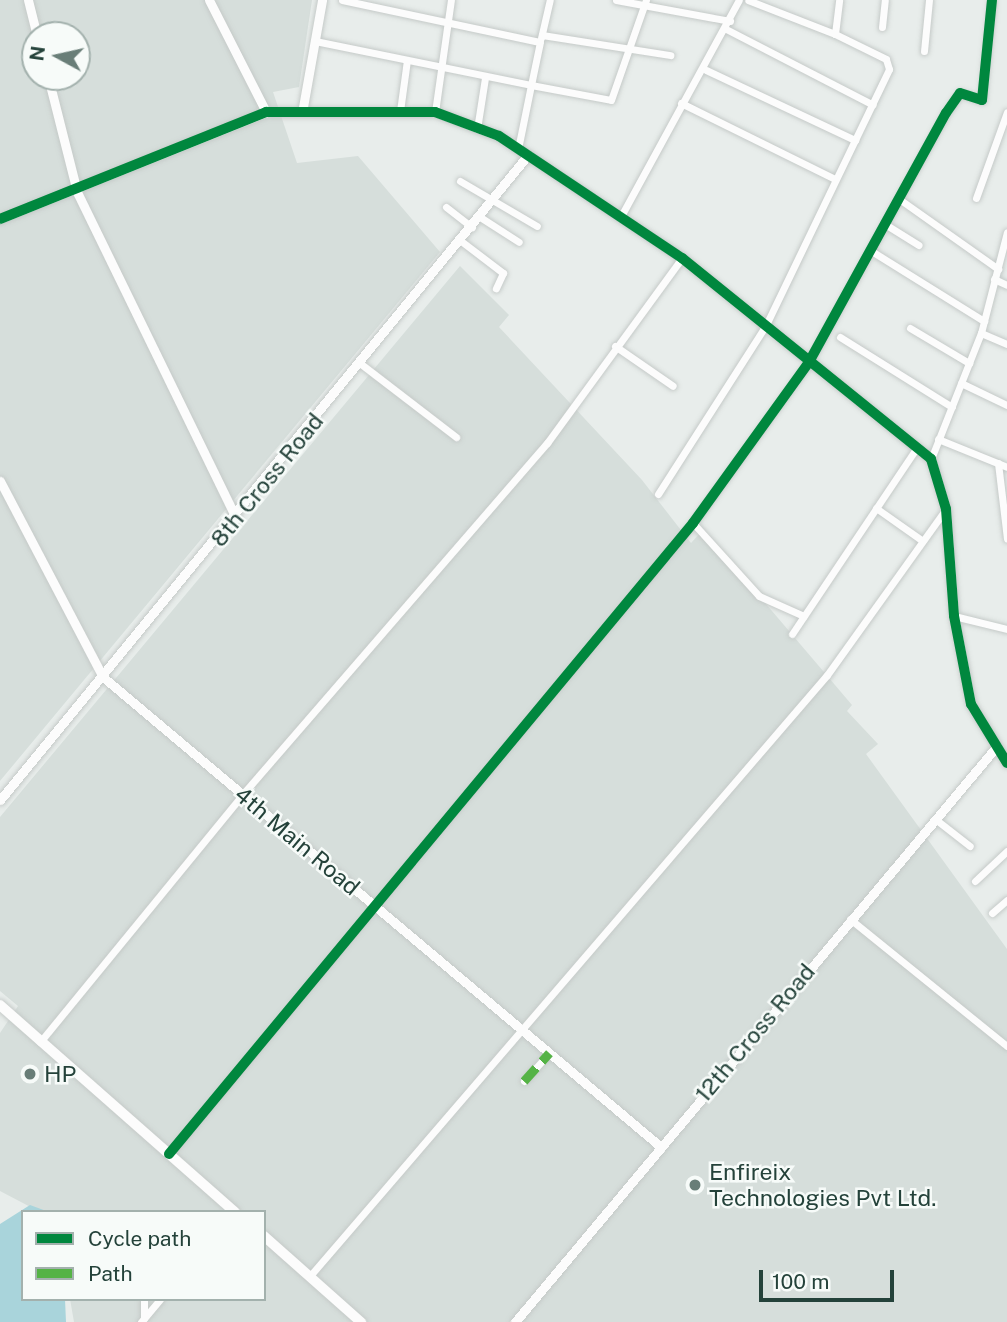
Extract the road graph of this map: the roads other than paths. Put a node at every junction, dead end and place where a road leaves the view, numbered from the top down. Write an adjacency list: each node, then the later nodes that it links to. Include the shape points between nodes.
1 (28, 0): 16 (street)
2 (208, 0): 36 (street)
3 (322, 0): 22 (street)
4 (342, 0): 15 (street)
5 (451, 0): 15 (street)
6 (551, 0): 21 (street)
7 (616, 0): 14 (street)
8 (739, 0): 17 (street)
9 (748, 0): 20 (street)
10 (839, 0): 20 (street)
11 (885, 0): 18 (street)
12 (929, 0): 23 (street)
13 (992, 0): 47 (street, via 982,100 960,93)
14 (645, 3): 17 (street); 24 (street)
15 (448, 18): 21 (street); 27 (street)
16 (33, 21)
17 (730, 21): 19 (street)
18 (882, 27)
19 (726, 29): 28 (street); 33 (street)
20 (835, 33): 33 (street, via 888,61)
21 (541, 38): 24 (street); 30 (street)
22 (315, 41): 26 (street); 34 (street)
23 (924, 51)
24 (629, 52): 25 (street); 30 (street, via 611,100)
25 (670, 55)
26 (407, 60): 27 (street); 35 (street)
27 (442, 65): 29 (street); 37 (street)
28 (706, 70): 32 (street); 40 (street)
29 (485, 78): 30 (street); 39 (street)
30 (531, 85): 41 (street)
31 (52, 91): 45 (street)
32 (681, 103): 43 (street); 51 (street)
33 (873, 105): 40 (street)
34 (303, 107): 35 (street); 36 (street)
35 (400, 111): 37 (street)
36 (266, 112): 45 (street)
37 (435, 112): 39 (street)
38 (1007, 112): 46 (street)
39 (477, 129): 41 (street)
40 (855, 140): 43 (street)
41 (518, 149): 42 (street)
42 (528, 155): 48 (street, 8th Cross Road); 51 (street)
43 (835, 179): 68 (street)
44 (460, 181): 48 (street)
45 (77, 192): 52 (street); 91 (street)
46 (976, 198)
47 (902, 201): 54 (street); 63 (street)
48 (492, 202): 50 (street, 8th Cross Road); 53 (street)
49 (446, 207): 55 (street)
50 (480, 217): 55 (street, 8th Cross Road); 58 (street)
51 (620, 218): 62 (street)
52 (0, 219)
53 (537, 226)
54 (888, 226): 59 (street); 60 (street)
55 (472, 227): 57 (street, 8th Cross Road)
56 (1007, 232): 61 (street)
57 (461, 241): 66 (street, via 503,273); 76 (street, 8th Cross Road)
58 (519, 242)
59 (919, 245)
60 (873, 252): 67 (street); 74 (street)
61 (1005, 257): 63 (street)
62 (682, 258): 68 (street); 73 (street)
63 (998, 269): 64 (street)
64 (994, 279): 65 (street); 67 (street)
65 (1007, 285)
66 (496, 288)
67 (984, 321): 70 (street)
68 (765, 327): 74 (street); 88 (street)
69 (911, 328): 75 (street)
70 (981, 333): 72 (street); 75 (street)
71 (840, 337): 80 (street)
72 (1007, 344)
73 (615, 346): 78 (street); 102 (street, via 547,443)
74 (809, 362): 83 (street); 92 (street)
75 (969, 363): 77 (street)
76 (361, 365): 81 (street); 91 (street, 8th Cross Road)
77 (961, 383): 79 (street); 80 (street)
78 (673, 386)
79 (1007, 405)
80 (952, 407): 82 (street)
81 (456, 437)
82 (938, 439): 84 (street); 85 (street)
83 (917, 447): 84 (street); 89 (street)
84 (931, 459): 90 (street)
85 (998, 463): 86 (street); 93 (street)
86 (1007, 467)
87 (0, 481): 99 (street, 4th Main Road)
88 (658, 494)
89 (876, 508): 94 (street); 95 (street)
90 (946, 509): 94 (street); 96 (street)
91 (236, 518): 99 (street, 8th Cross Road)
92 (692, 523): 95 (street, via 759,596); 109 (street)
93 (1007, 538)
94 (923, 541): 113 (street, via 827,675)
95 (804, 616): 98 (street)
96 (954, 616): 97 (street); 100 (street, via 971,705)
97 (1007, 629)
98 (792, 634)
99 (103, 677): 102 (street, 4th Main Road); 103 (street, 8th Cross Road)
100 (997, 746): 101 (street); 104 (street, 12th Cross Road)
101 (1007, 763)
102 (243, 795): 109 (street, 4th Main Road); 114 (street)
103 (0, 800)
104 (939, 822): 105 (street); 111 (street, 12th Cross Road)
105 (970, 846)
106 (1007, 851): 107 (street)
107 (975, 881)
108 (1007, 900): 110 (street)
109 (378, 909): 113 (street, 4th Main Road); 119 (street)
110 (992, 913)
111 (850, 919): 115 (street); 118 (street, 12th Cross Road)
112 (0, 1005): 114 (main road)
113 (519, 1027): 116 (street, 4th Main Road); 122 (street)
114 (40, 1042): 119 (main road)
115 (1007, 1046)
116 (549, 1053): 117 (street); 118 (street, 4th Main Road)
117 (524, 1081)
118 (660, 1147): 127 (street, 12th Cross Road)
119 (169, 1154): 120 (main road)
120 (232, 1210)
121 (266, 1238): 122 (main road)
122 (309, 1277): 126 (main road)
123 (144, 1301): 125 (street)
124 (158, 1301): 125 (street)
125 (142, 1321)
126 (361, 1322)
127 (515, 1322)

